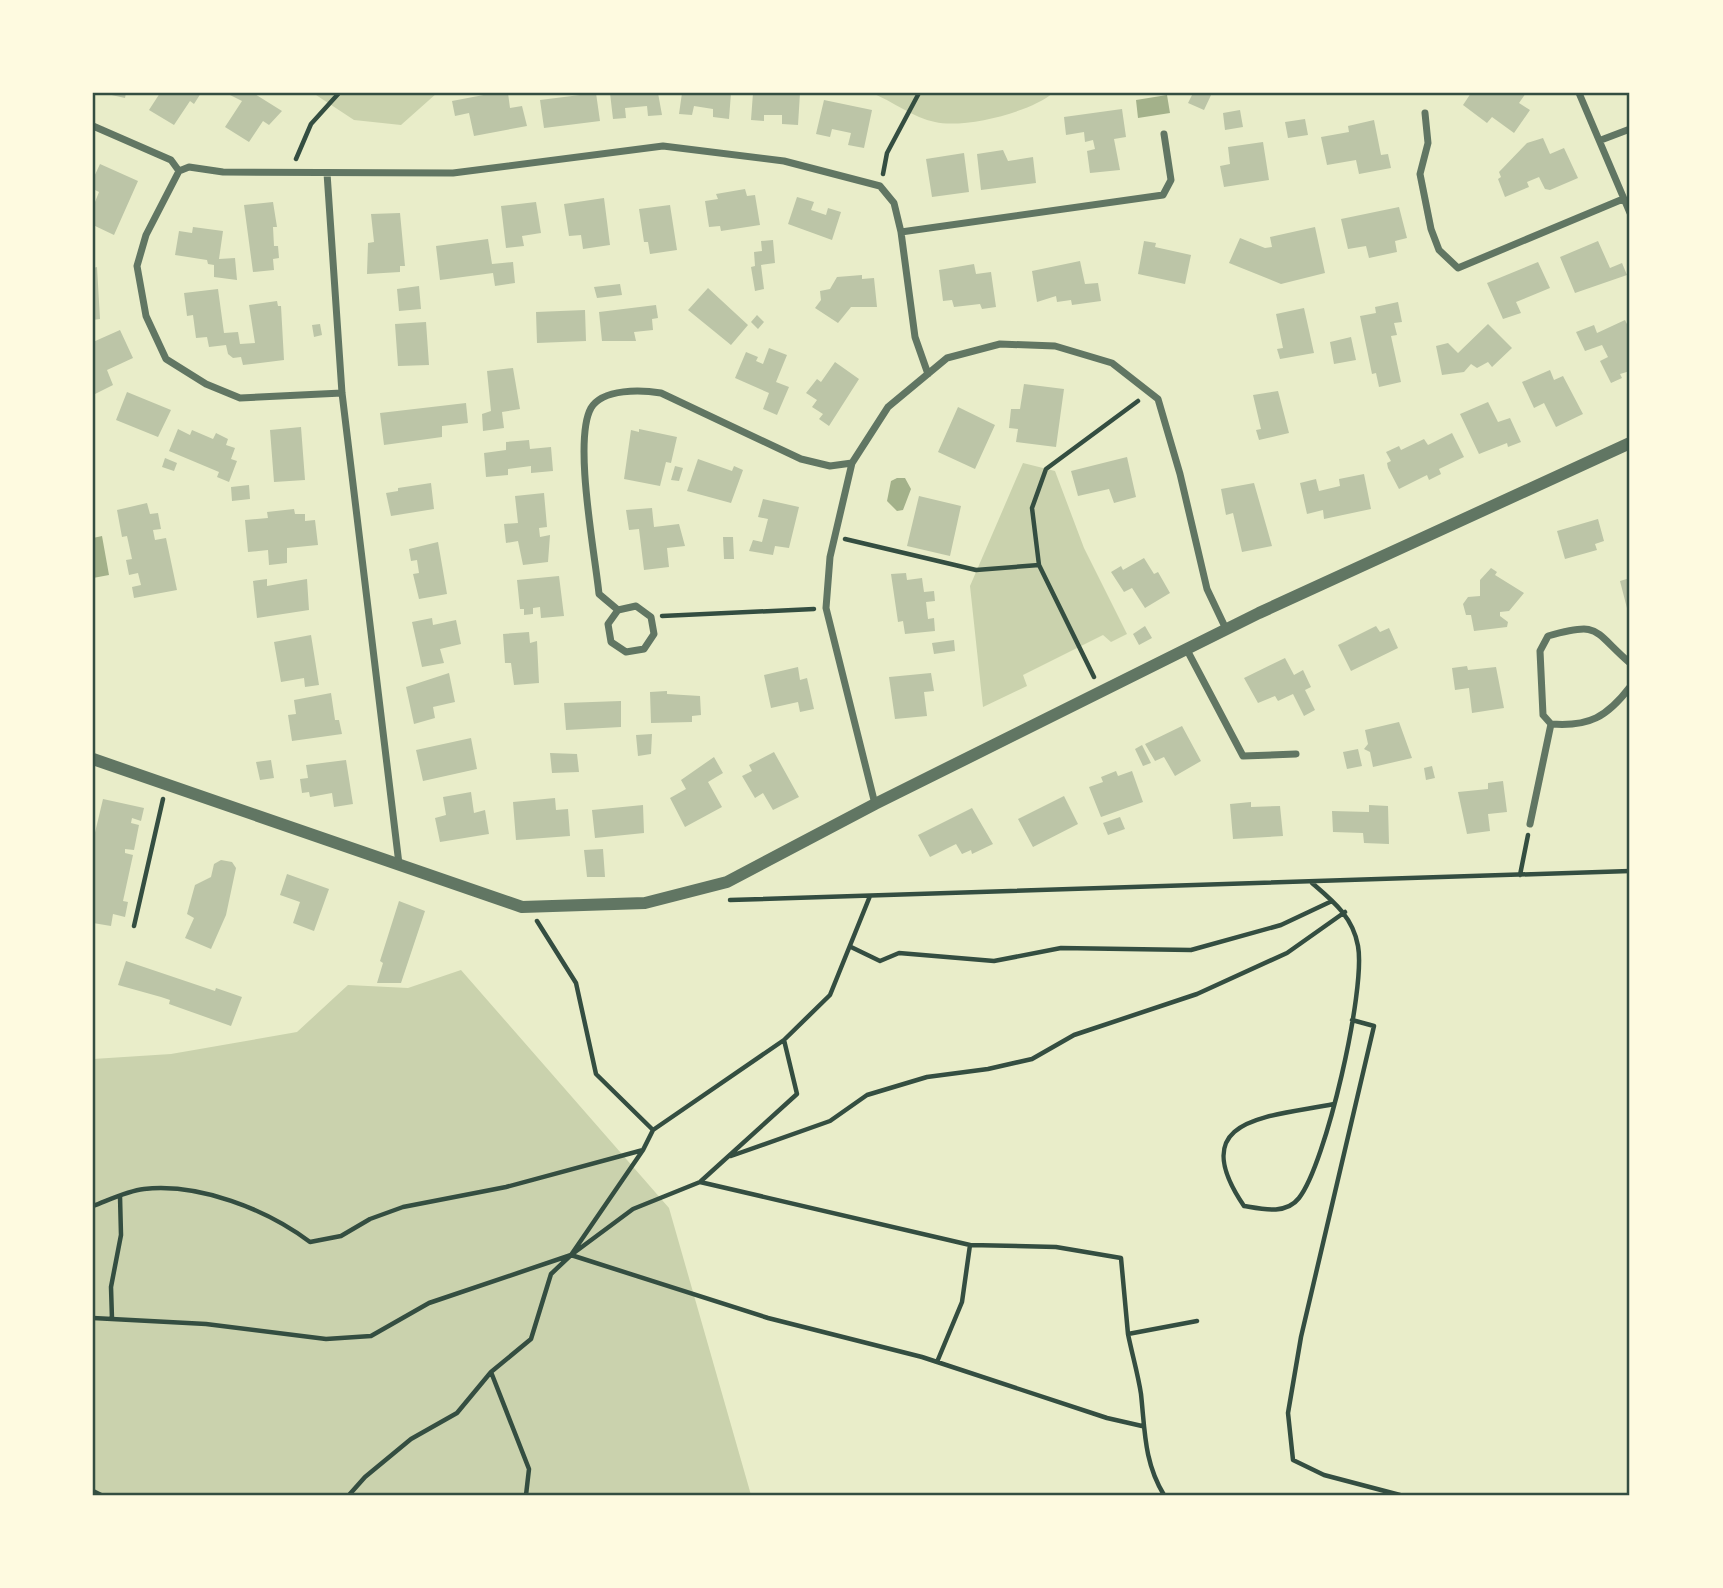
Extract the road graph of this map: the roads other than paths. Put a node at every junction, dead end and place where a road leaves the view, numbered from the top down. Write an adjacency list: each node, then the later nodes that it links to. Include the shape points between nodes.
1 (1579, 93): 6 (street)
2 (1425, 113): 9 (street, via 1428,144 1420,174 1431,229 1439,250 1458,268)
3 (93, 126): 7 (street, via 171,160)
4 (1630, 129): 6 (street)
5 (1164, 134): 11 (street, via 1171,180 1163,195)
6 (1601, 140): 9 (street)
7 (179, 171): 8 (street, via 189,167 223,172); 13 (street, via 146,234 137,266 146,316 166,359 240,398)
8 (327, 173): 11 (street, via 453,173 663,146 784,161 880,186 894,203); 13 (street)
9 (1623, 199): 10 (street)
10 (1630, 214)
11 (901, 232): 12 (street, via 915,337)
12 (928, 374): 15 (street, via 888,407); 17 (street, via 947,358 1000,344 1055,346 1112,363 1158,399 1207,589)
13 (342, 393): 26 (street)
14 (1630, 443): 17 (street)
15 (852, 463): 16 (street, via 830,466 801,459 661,393 641,390 609,395 592,406 585,428 584,462 599,594); 24 (street, via 834,537 826,608)
16 (618, 610): 16 (street, via 608,624 611,642 626,652 644,649 654,635 651,617 636,606)
17 (1226, 629): 18 (street)
18 (1186, 650): 22 (street, via 1243,756); 24 (street)
19 (1630, 663): 21 (street, via 1595,630 1580,626 1548,636 1540,651 1543,715)
20 (1630, 687): 21 (street, via 1619,702 1582,725)
21 (1551, 724): 25 (street)
22 (1296, 754)
23 (93, 759): 26 (street)
24 (875, 804): 26 (street, via 727,882 645,903 528,906)
25 (1530, 824)
26 (399, 864)

